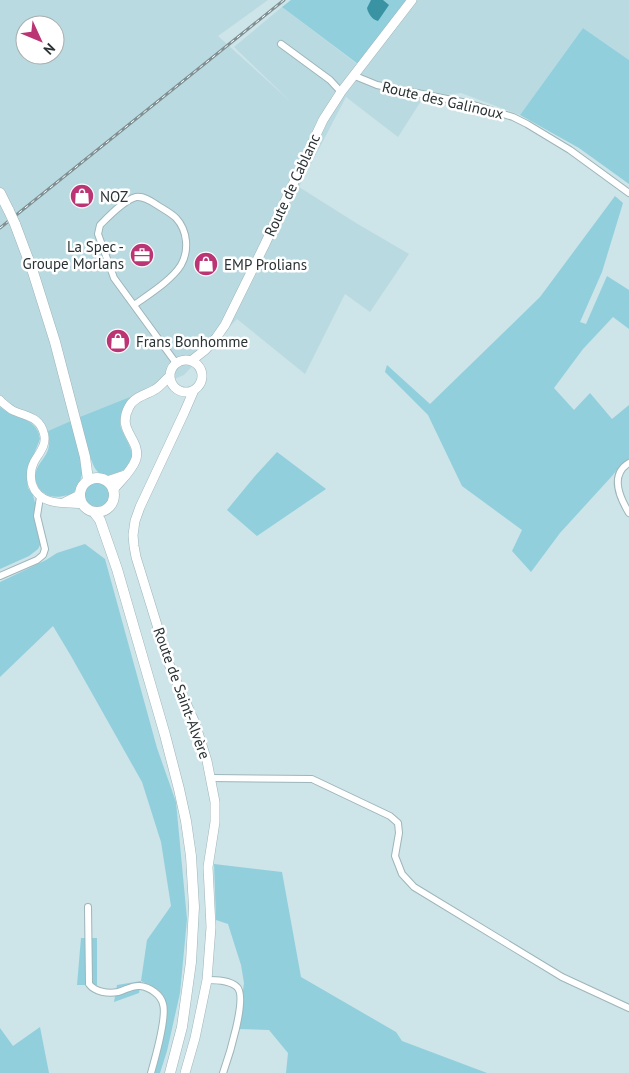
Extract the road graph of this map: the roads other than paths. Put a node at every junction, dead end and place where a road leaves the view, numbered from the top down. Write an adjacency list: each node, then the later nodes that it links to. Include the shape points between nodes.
1 (412, 0): 3 (main road, Route de Cablanc)
2 (281, 44): 4 (street)
3 (355, 76): 4 (main road, Route de Cablanc); 6 (street, Route des Galinoux, via 377,85 467,103 513,117 570,150)
4 (341, 92): 8 (main road, Route de Cablanc, via 323,120 224,325)
5 (0, 193): 20 (main road, bridge, via 33,272 85,457)
6 (629, 193)
7 (134, 306): 7 (street, via 114,278 98,234 100,225 129,199 139,196 175,217 182,225 186,252 175,273); 10 (street)
8 (205, 350): 9 (main road); 11 (main road)
9 (191, 361): 10 (main road); 11 (main road)
10 (176, 363): 12 (main road)
11 (200, 369): 15 (main road, via 202,378)
12 (169, 377): 13 (main road); 14 (main road)
13 (156, 389): 14 (main road); 19 (main road, via 137,399 129,408 125,427 136,448 136,457)
14 (177, 390): 15 (main road, via 185,393); 17 (main road, via 184,403)
15 (194, 390): 17 (main road, Route de Saint-Alvère)
16 (0, 400): 22 (street, via 12,410 40,423 45,435 44,445 30,473 34,490)
17 (184, 413): 29 (main road, Route de Saint-Alvère, via 140,507 133,535 143,583 169,664 196,724)
18 (629, 463): 26 (street, via 619,474 618,484 620,497)
19 (126, 474): 20 (main road); 21 (main road)
20 (97, 480): 21 (main road, via 111,485); 23 (main road, via 84,484)
21 (113, 490): 24 (main road)
22 (40, 497): 23 (street, via 62,503); 28 (street, via 37,516 45,549 43,555)
23 (81, 499): 25 (main road)
24 (109, 507): 25 (main road); 27 (main road, via 108,519)
25 (94, 512): 27 (main road, via 100,520)
26 (629, 513)
27 (117, 569): 34 (main road, via 179,789 191,856 194,907 191,962 182,1027)
28 (0, 576)
29 (210, 778): 31 (main road, Route de Saint-Alvère, via 215,822 208,867 211,926); 32 (street, via 312,778 390,816 398,823 399,833 394,856 402,874 414,887 562,977)
30 (88, 907): 33 (street, via 89,984 92,988 118,992 141,986 156,993 164,1004)
31 (207, 980): 35 (main road, Route de Saint-Alvère); 36 (street, via 225,981 240,992 236,1027)
32 (629, 1008)
33 (151, 1073)
34 (170, 1073)
35 (185, 1073)
36 (223, 1073)

